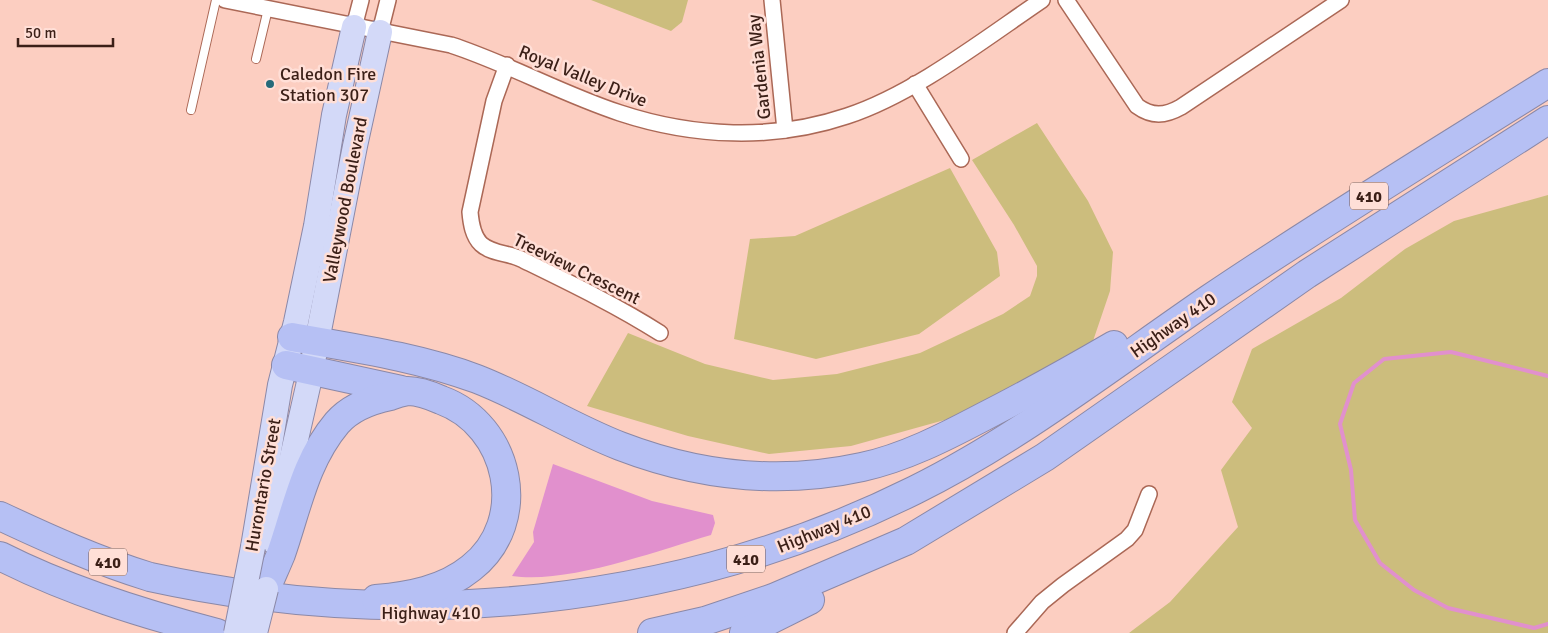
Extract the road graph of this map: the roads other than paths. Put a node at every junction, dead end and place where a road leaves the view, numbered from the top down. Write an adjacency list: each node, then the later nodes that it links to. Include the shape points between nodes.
1 (216, 0): 16 (lane)
2 (225, 0): 9 (street, Royal Valley Drive)
3 (361, 0): 10 (street, Valleywood Boulevard)
4 (388, 0): 11 (street, Valleywood Boulevard)
5 (772, 0): 18 (street, Gardenia Way)
6 (1042, 0): 15 (street, Royal Valley Drive)
7 (1066, 0): 8 (street, via 1136,106 1159,115 1181,107)
8 (1341, 0)
9 (268, 9): 10 (street, Royal Valley Drive); 12 (lane)
10 (354, 27): 11 (street, Royal Valley Drive); 19 (main road, Valleywood Boulevard)
11 (380, 32): 13 (street, Royal Valley Drive, via 451,45); 19 (main road, Valleywood Boulevard)
12 (256, 59)
13 (507, 65): 18 (street, Royal Valley Drive, via 594,104 660,125 723,133); 22 (street, Treeview Crescent, via 494,101 470,212 475,236 482,245 518,257 628,313)
14 (1548, 83): 21 (highway, Highway 410 / 410)
15 (915, 84): 18 (street, Royal Valley Drive, via 847,116); 20 (street)
16 (191, 110)
17 (1548, 120): 29 (highway, Highway 410 / 410, via 1307,274 1045,457)
18 (785, 130)
19 (342, 143): 23 (main road, Valleywood Boulevard)
20 (962, 159)
21 (1208, 300): 23 (highway, via 1165,317 944,438 863,467 772,478 710,472 670,462 620,446 518,396 475,379 388,355); 33 (highway, Highway 410 / 410, via 1016,432 917,489 762,554 682,579 594,599 485,613 357,612)
22 (660, 334)
23 (305, 339): 24 (main road, Hurontario Street); 25 (main road, Hurontario Street)
24 (286, 365): 25 (highway); 30 (main road, Hurontario Street, via 268,449)
25 (312, 371): 26 (highway); 30 (main road, Hurontario Street)
26 (408, 391): 30 (highway, via 372,400 338,422 317,450); 33 (highway, via 433,397 466,412 482,427 499,454 507,501 494,542 479,561 455,580 402,597 315,601)
27 (1149, 494): 39 (street, via 1135,530 1127,539 1042,602)
28 (0, 516): 33 (highway, Highway 410 / 410, via 78,552 152,577)
29 (906, 541): 37 (highway, Highway 410 / 410, via 773,598 704,621); 38 (highway, via 882,562)
30 (268, 551): 32 (highway); 35 (main road, Hurontario Street, bridge)
31 (0, 556): 34 (highway, 410, via 108,602)
32 (266, 589): 36 (main road, bridge)
33 (222, 594)
34 (217, 633)
35 (236, 633)
36 (255, 633)
37 (652, 633)
38 (744, 633)
39 (1015, 633)

